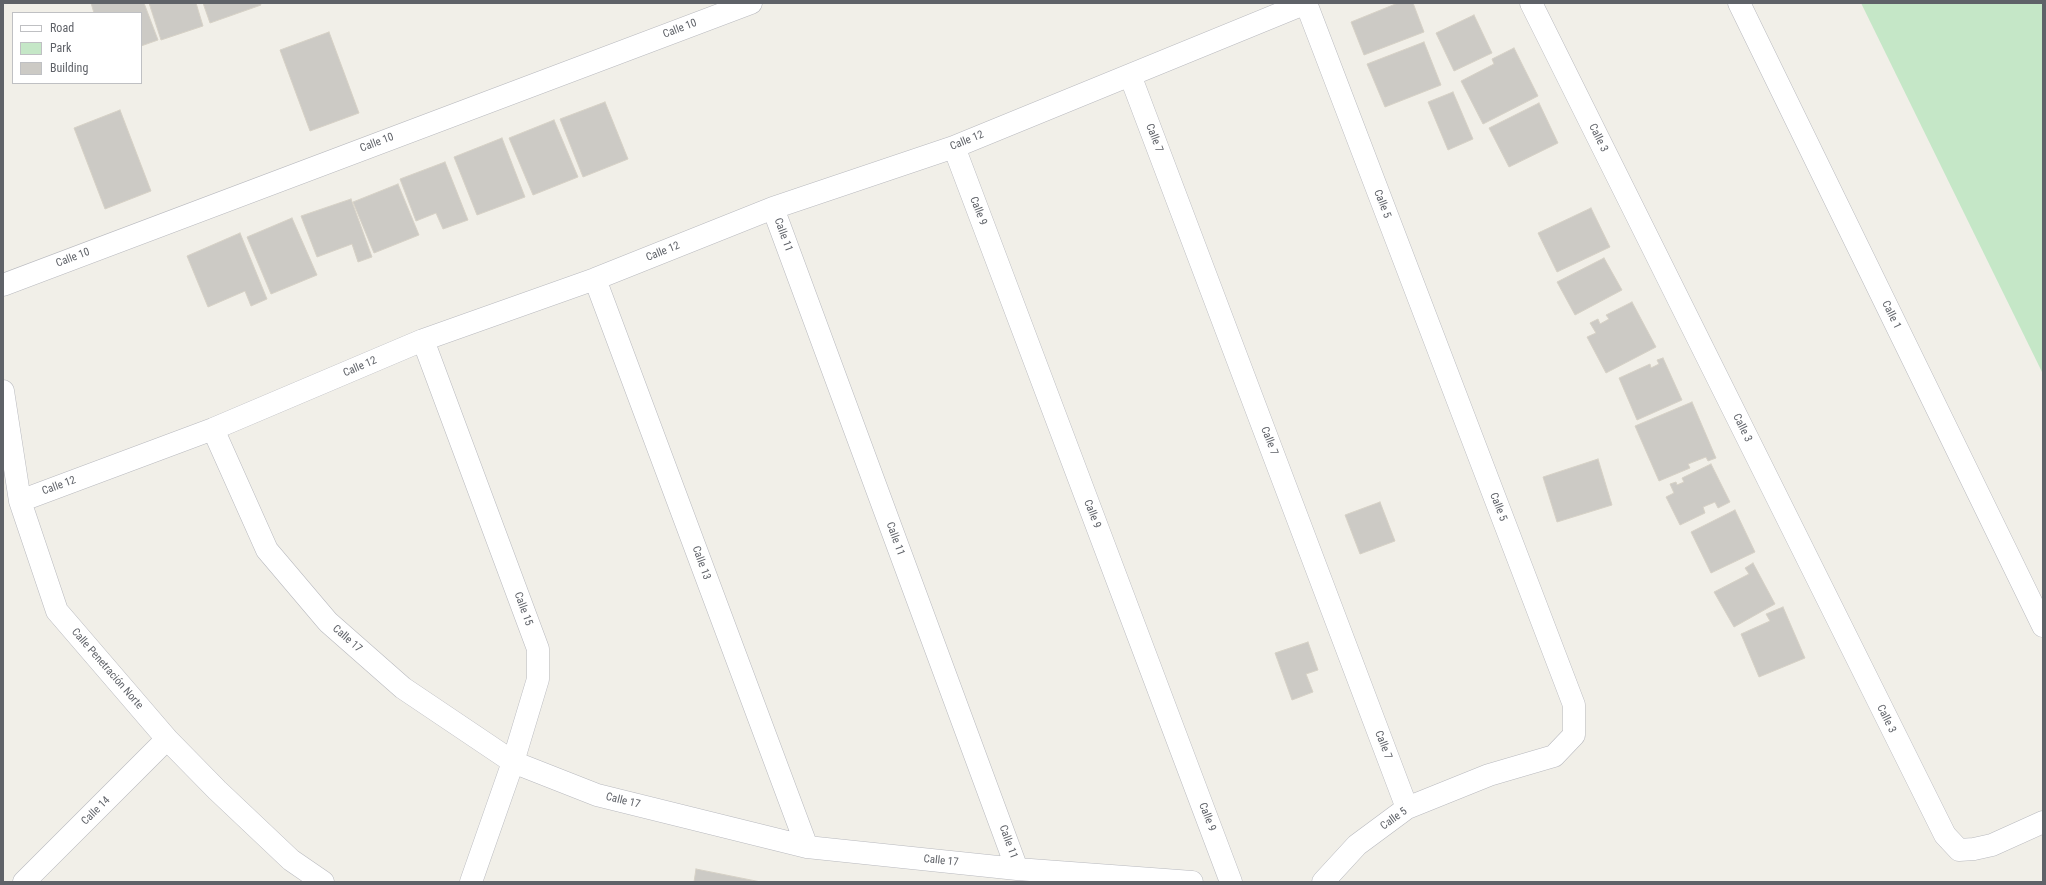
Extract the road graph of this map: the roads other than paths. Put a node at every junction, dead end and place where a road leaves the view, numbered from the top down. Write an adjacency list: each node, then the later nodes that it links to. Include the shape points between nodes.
1 (751, 3): 9 (street, Calle 10)
2 (1306, 3): 5 (street, Calle 12); 17 (street, Calle 5, via 1574,705 1574,734 1554,756 1489,775)
3 (1531, 3): 18 (street, Calle 3, via 1945,835 1959,850 1974,849 1992,845)
4 (1739, 3): 14 (street, Calle 1)
5 (1130, 75): 6 (street, Calle 12); 17 (street, Calle 7)
6 (954, 147): 7 (street, Calle 12); 25 (street, Calle 9)
7 (773, 208): 8 (street, Calle 12); 20 (street, Calle 11)
8 (595, 279): 10 (street, Calle 12); 19 (street, Calle 13)
9 (3, 285)
10 (423, 340): 12 (street, Calle 12); 16 (street, Calle 15, via 538,649 538,679)
11 (3, 391): 13 (street, Calle Penetración Norte)
12 (213, 429): 13 (street, Calle 12); 16 (street, Calle 17, via 267,550 328,622 404,688)
13 (20, 501): 15 (street, Calle Penetración Norte, via 57,611)
14 (2043, 626)
15 (167, 740): 21 (street, Calle 14); 22 (street, Calle Penetración Norte, via 292,860)
16 (513, 762): 19 (street, Calle 17, via 597,795); 23 (street, Calle 15)
17 (1407, 808): 26 (street, Calle 5, via 1358,845)
18 (2043, 822)
19 (807, 847): 20 (street, Calle 17)
20 (1017, 869): 24 (street, Calle 17)
21 (24, 882)
22 (323, 882)
23 (470, 882)
24 (1192, 882)
25 (1231, 882)
26 (1323, 882)

